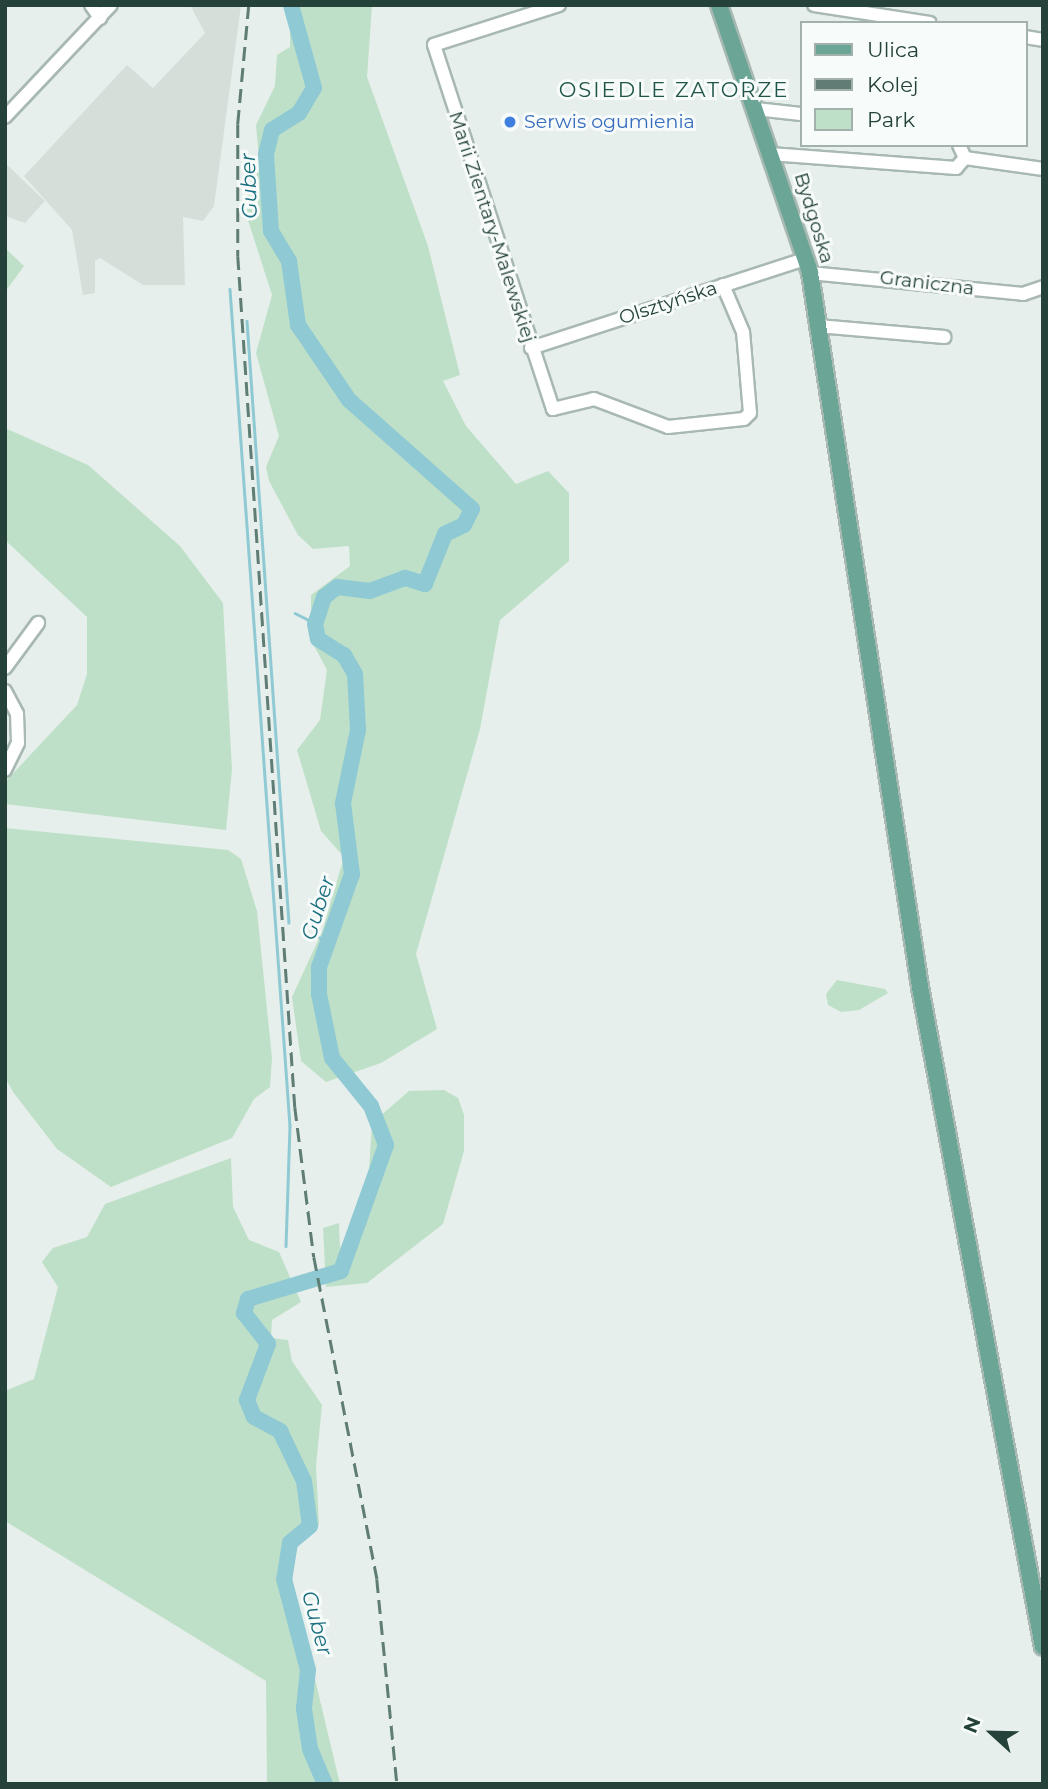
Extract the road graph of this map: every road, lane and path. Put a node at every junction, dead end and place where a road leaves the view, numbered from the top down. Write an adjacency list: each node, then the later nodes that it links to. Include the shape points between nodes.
1 (92, 5): 6 (street)
2 (111, 5): 6 (street)
3 (559, 5): 19 (street, Marii Zientary-Malewskiej, via 434,45)
4 (719, 5): 8 (main road, Bydgoska)
5 (814, 5): 7 (street)
6 (100, 18): 10 (street)
7 (917, 21)
8 (755, 109): 9 (street); 12 (main road, Bydgoska)
9 (800, 114)
10 (5, 117)
11 (962, 151): 12 (street, via 956,167); 13 (street)
12 (770, 154): 14 (main road, Bydgoska)
13 (1043, 169)
14 (807, 266): 15 (street, Olsztyńska); 16 (street, Graniczna, via 1023,294); 17 (main road, Bydgoska)
15 (723, 285): 19 (street, Olsztyńska); 19 (street, Marii Zientary-Malewskiej, via 743,332 750,413 668,427 593,399 553,409)
16 (1043, 287)
17 (818, 326): 18 (street); 24 (main road, Bydgoska, via 920,987)
18 (945, 337)
19 (531, 348)
20 (38, 623): 21 (street)
21 (5, 667)
22 (5, 691): 23 (street, via 17,714 18,743)
23 (5, 770)
24 (1043, 1647)

